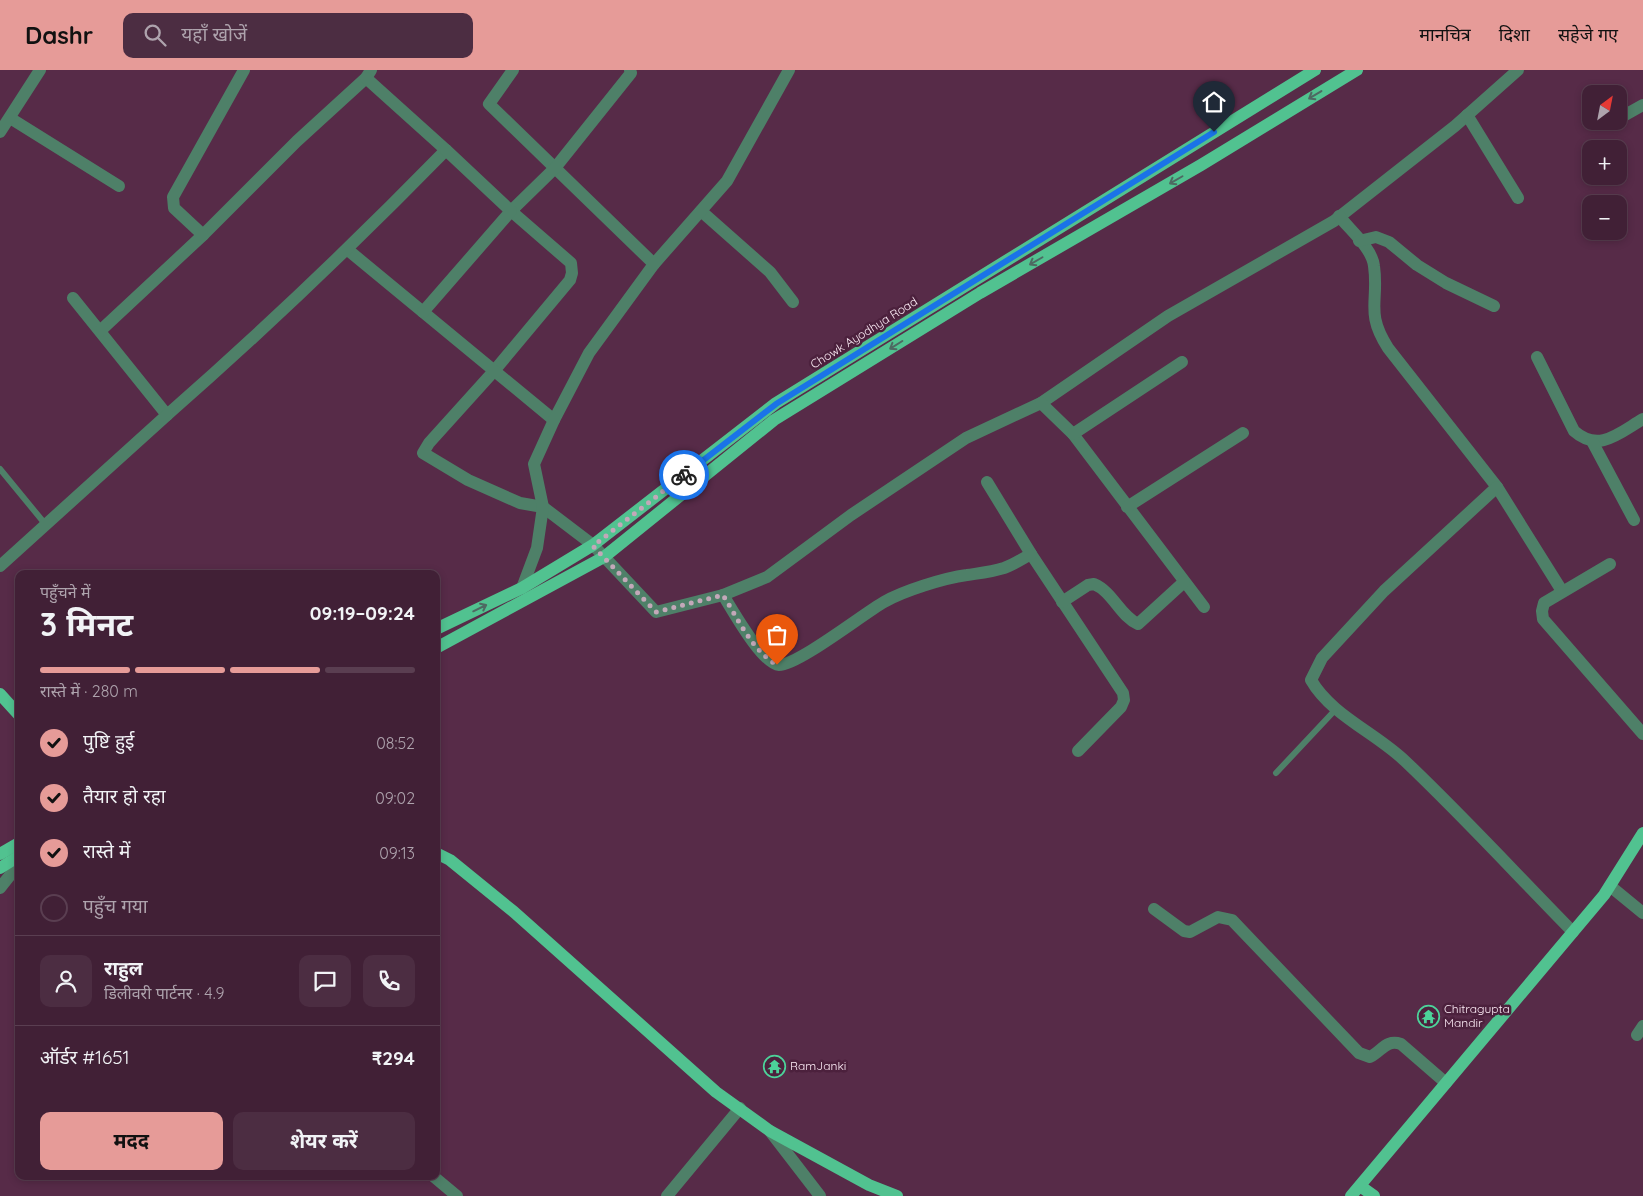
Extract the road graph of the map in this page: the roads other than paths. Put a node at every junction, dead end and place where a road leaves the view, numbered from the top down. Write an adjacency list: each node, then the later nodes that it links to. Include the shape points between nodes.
1 (40, 70): 13 (street)
2 (244, 70): 22 (street, via 173,197 174,208)
3 (513, 70): 16 (street, via 490,104)
4 (630, 70): 16 (street, via 631,73)
5 (790, 70): 20 (street, via 727,181)
6 (1315, 70): 48 (main road, Chowk Ayodhya Road, via 776,404)
7 (1357, 70): 50 (main road, one-way to 50, via 980,293 774,420)
8 (1518, 70): 12 (street)
9 (369, 74): 15 (street); 22 (street)
10 (1643, 104): 11 (street)
11 (1628, 114)
12 (1467, 115): 18 (street); 21 (street)
13 (10, 118): 14 (street); 17 (street)
14 (0, 132)
15 (446, 150): 19 (street); 24 (street)
16 (555, 168): 19 (street); 25 (street)
17 (119, 186)
18 (1518, 198)
19 (511, 211): 29 (street); 33 (street, via 570,263 572,273 570,280)
20 (701, 211): 25 (street); 27 (street, via 770,272)
21 (1339, 216): 23 (street); 34 (street, via 1168,316)
22 (203, 235): 30 (street)
23 (1359, 241): 28 (street, via 1376,237 1389,242 1424,270); 43 (street, via 1374,265 1377,330)
24 (348, 250): 29 (street); 35 (street)
25 (654, 264): 37 (street, via 589,353)
26 (73, 298): 30 (street)
27 (793, 302)
28 (1494, 306)
29 (423, 312): 33 (street)
30 (100, 331): 35 (street)
31 (1537, 357): 40 (street, via 1574,432)
32 (1182, 362): 39 (street)
33 (494, 371): 37 (street); 44 (street, via 428,443 423,453 468,480 520,503)
34 (1041, 403): 39 (street); 56 (street, via 966,438 851,515 767,577)
35 (167, 415): 47 (street)
36 (1643, 419): 40 (street, via 1606,440)
37 (554, 420): 44 (street, via 534,464)
38 (1243, 433): 45 (street)
39 (1073, 434): 45 (street)
40 (1593, 443): 46 (street)
41 (0, 469): 47 (lane)
42 (987, 482): 49 (street)
43 (1497, 487): 55 (street); 62 (street, via 1384,591 1322,658 1311,680)
44 (543, 507): 48 (street); 54 (street, via 537,548)
45 (1127, 507): 53 (street)
46 (1634, 520)
47 (46, 525): 52 (street)
48 (593, 546): 50 (street); 54 (main road, Chowk Ayodhya Road)
49 (1031, 554): 56 (street, via 999,570 965,575 899,594 787,664 777,665 770,661 749,637); 57 (street)
50 (604, 557): 56 (street, via 656,612); 60 (main road)
51 (1610, 564): 55 (street)
52 (0, 566)
53 (1184, 582): 57 (street, via 1138,624 1094,584); 58 (street)
54 (522, 588): 59 (main road, Chowk Ayodhya Road, one-way to 54)
55 (1562, 591): 64 (street, via 1544,603 1543,618)
56 (723, 595)
57 (1062, 602): 65 (street, via 1120,688 1124,700)
58 (1204, 607)
59 (440, 627)
60 (440, 646)
61 (0, 694): 63 (main road)
62 (1337, 708): 66 (lane); 78 (street, via 1404,760)
63 (15, 711)
64 (1643, 734)
65 (1078, 751)
66 (1276, 773)
67 (1643, 833): 75 (main road)
68 (15, 848): 70 (main road)
69 (15, 850): 72 (main road)
70 (0, 854)
71 (440, 855): 80 (main road, via 514,912 716,1092)
72 (0, 868)
73 (15, 869): 74 (street)
74 (2, 885)
75 (1610, 886): 77 (street); 78 (main road)
76 (1154, 909): 79 (street, via 1190,932 1218,917 1232,920 1359,1053 1370,1056 1387,1043 1401,1044)
77 (1643, 913)
78 (1573, 932): 79 (main road)
79 (1446, 1083): 83 (main road)
80 (740, 1108): 81 (main road); 85 (street)
81 (770, 1131): 86 (street); 87 (main road, via 869,1185)
82 (437, 1180): 84 (street)
83 (1356, 1191): 88 (main road)
84 (457, 1196)
85 (667, 1196)
86 (820, 1196)
87 (897, 1196)
88 (1374, 1196)

